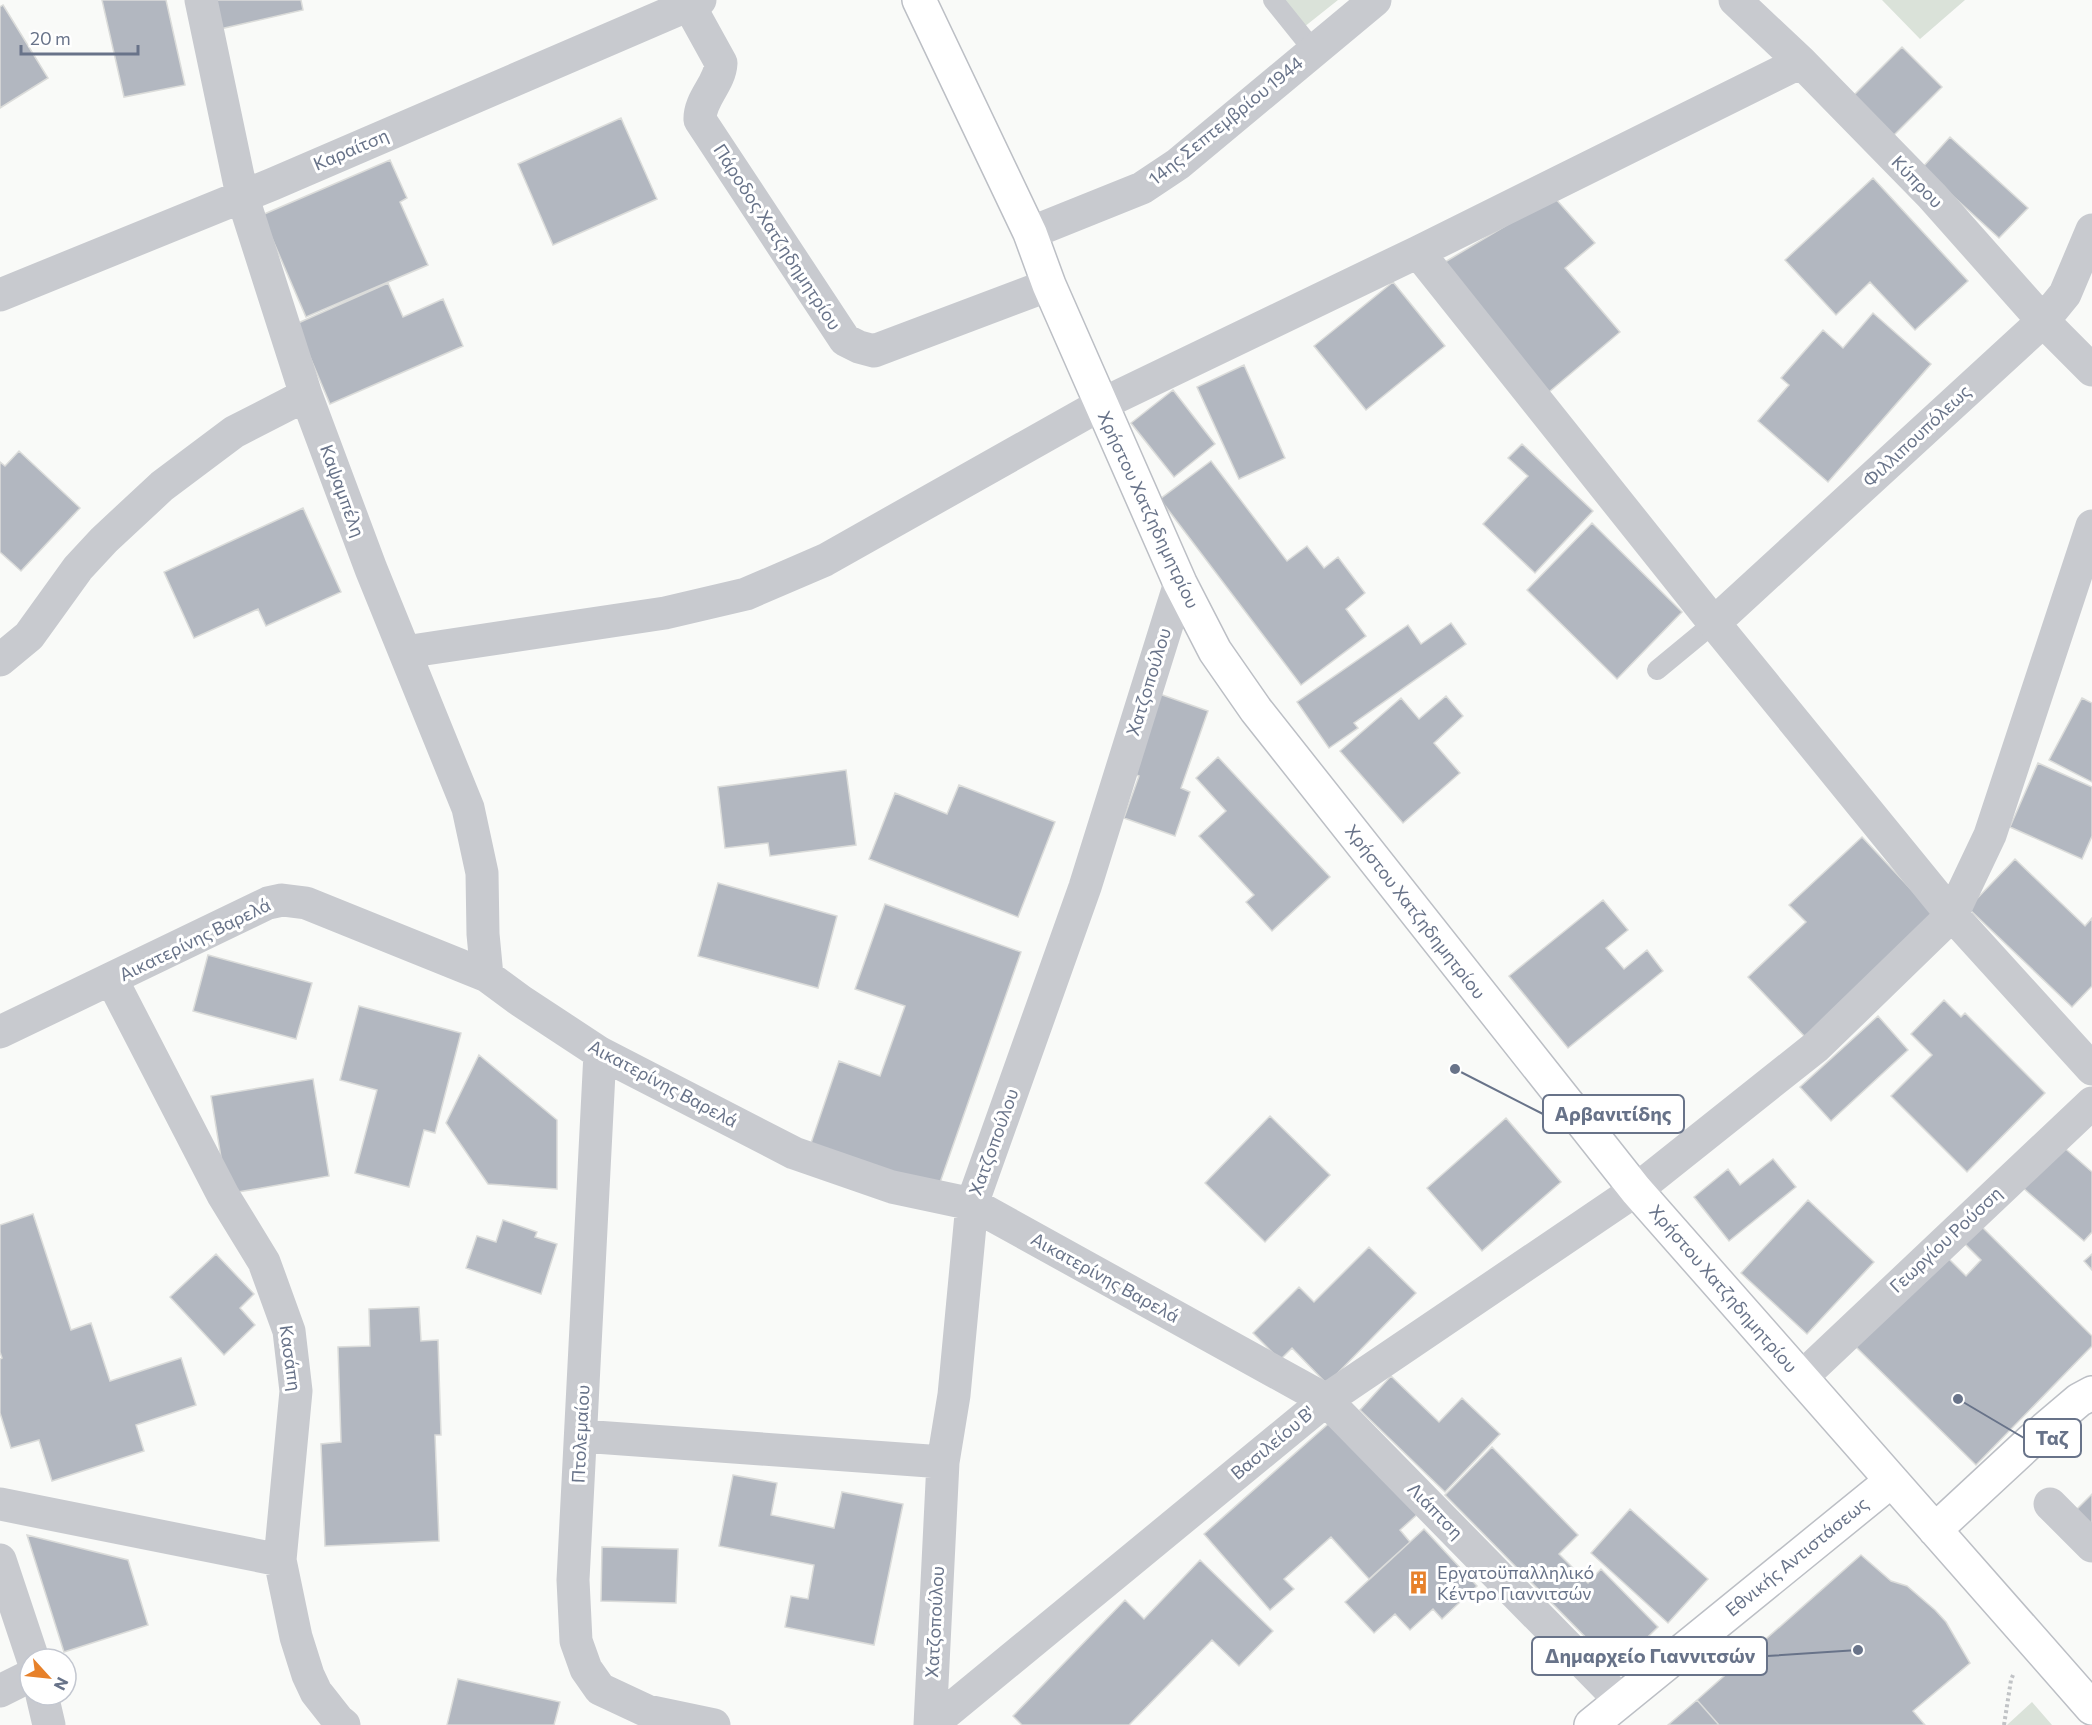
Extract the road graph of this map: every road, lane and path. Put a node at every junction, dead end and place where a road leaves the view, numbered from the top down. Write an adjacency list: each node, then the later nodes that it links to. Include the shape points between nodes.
1 (201, 0): 9 (street, Καψαμπέλη)
2 (919, 0): 11 (main road, Χρήστου Χατζηδημητρίου)
3 (1273, 0): 7 (lane)
4 (1375, 0): 7 (street, 14ης Σεπτεμβρίου 1944)
5 (1735, 0): 8 (street, Κύπρου)
6 (694, 3): 9 (street, Καραίτση); 13 (street, Πάροδος Χατζηδημητρίου, via 722,63 699,112 700,120 845,340 874,351)
7 (1314, 51): 11 (street, 14ης Σεπτεμβρίου 1944, via 1178,164 1142,188)
8 (1801, 62): 12 (street); 15 (street, Κύπρου, via 1932,196)
9 (242, 195): 14 (street, Καραίτση); 17 (street, Καψαμπέλη)
10 (2092, 230): 15 (street, Φιλλιπουπόλεως, via 2065,294)
11 (1030, 232): 13 (main road, Χρήστου Χατζηδημητρίου)
12 (1418, 252): 18 (street); 21 (street)
13 (1049, 285): 18 (main road, Χρήστου Χατζηδημητρίου)
14 (0, 295)
15 (2043, 321): 16 (street, Κύπρου); 21 (street, Φιλλιπουπόλεως)
16 (2092, 370)
17 (306, 395): 22 (street, Καψαμπέλη); 23 (street, via 234,432 162,486 78,568 29,636)
18 (1100, 405): 20 (main road, Χρήστου Χατζηδημητρίου); 22 (street, via 825,560 746,594 665,613)
19 (2092, 526): 25 (street, via 1990,835)
20 (1180, 584): 32 (main road, Χρήστου Χατζηδημητρίου, via 1215,651 1256,710); 33 (street, Χατζοπούλου, via 1085,887)
21 (1714, 623): 24 (lane); 25 (street)
22 (405, 652): 26 (street, Καψαμπέλη, via 468,808 482,873)
23 (0, 660)
24 (1657, 670)
25 (1952, 915): 30 (street); 32 (street, Βασιλείου Β', via 1817,1046)
26 (487, 976): 27 (street, Αικατερίνης Βαρελά, via 306,903 282,900 217,926); 29 (street, Αικατερίνης Βαρελά)
27 (112, 980): 28 (street, Αικατερίνης Βαρελά); 45 (street, Κασάπη, via 222,1195 264,1262 289,1331 296,1391)
28 (0, 1032)
29 (600, 1053): 33 (street, Αικατερίνης Βαρελά, via 794,1153 892,1186); 37 (street, Πτολεμαίου)
30 (2092, 1070)
31 (2092, 1103): 34 (street, Γεωργίου Ρούσση)
32 (1636, 1190): 34 (main road, Χρήστου Χατζηδημητρίου); 36 (street, Βασιλείου Β')
33 (972, 1204): 36 (street, Αικατερίνης Βαρελά); 38 (street, Χατζοπούλου, via 954,1395)
34 (1801, 1378): 39 (main road, Χρήστου Χατζηδημητρίου)
35 (2092, 1393): 42 (main road, via 2032,1440)
36 (1326, 1400): 48 (street, Λιάπτση); 54 (street, Βασιλείου Β')
37 (581, 1436): 38 (street); 53 (street, Πτολεμαίου, via 573,1580 576,1641 586,1669 600,1689 647,1711)
38 (943, 1462): 54 (street, Χατζοπούλου)
39 (1891, 1481): 42 (main road, Χρήστου Χατζηδημητρίου); 48 (main road, Εθνικής Αντιστάσεως)
40 (0, 1504): 45 (street)
41 (2050, 1504): 43 (street)
42 (1935, 1530): 46 (main road, Χρήστου Χατζηδημητρίου)
43 (2092, 1546)
44 (0, 1560): 47 (street)
45 (280, 1560): 52 (street, Κασάπη, via 308,1675 315,1692)
46 (2032, 1640): 50 (main road, Χρήστου Χατζηδημητρίου); 56 (path, via 2011,1680)
47 (29, 1647)
48 (1620, 1700): 55 (main road, Εθνικής Αντιστάσεως)
49 (45, 1707): 51 (street)
50 (2092, 1708)
51 (49, 1725)
52 (344, 1725)
53 (714, 1725)
54 (930, 1725)
55 (1591, 1725)
56 (2004, 1725)

